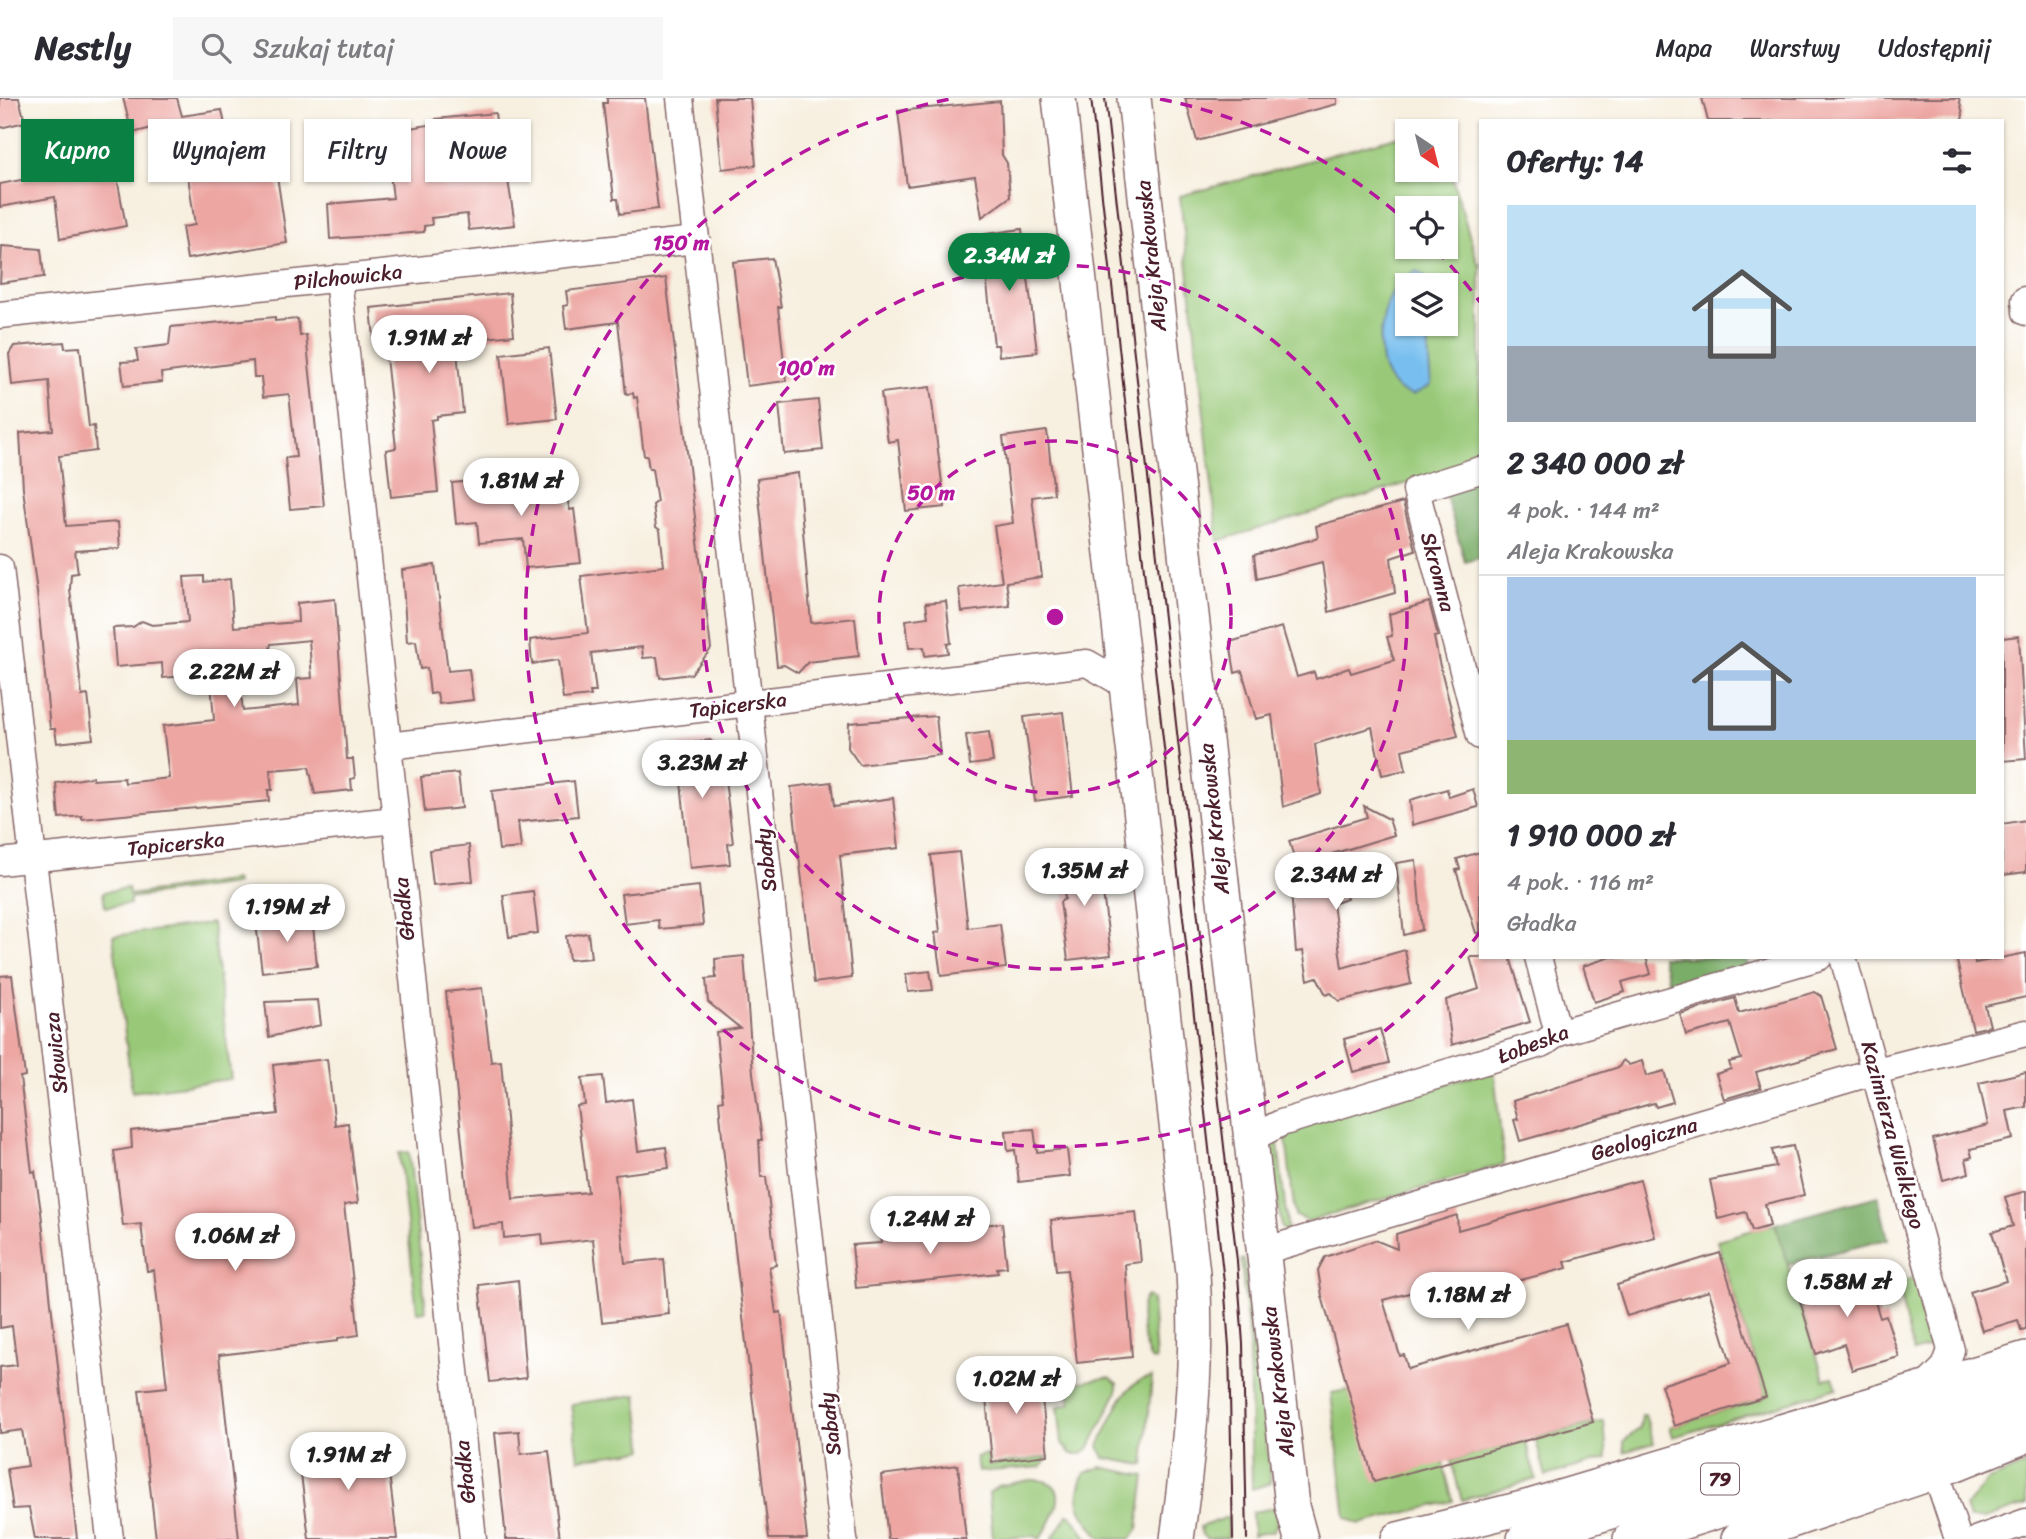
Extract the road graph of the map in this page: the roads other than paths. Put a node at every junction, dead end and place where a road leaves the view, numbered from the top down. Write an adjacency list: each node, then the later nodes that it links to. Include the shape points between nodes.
1 (680, 98): 4 (street, Sabały)
2 (1059, 98): 9 (main road)
3 (1134, 98): 24 (main road, Aleja Krakowska)
4 (696, 240): 5 (street, Pilchowicka); 12 (street, Sabały)
5 (338, 278): 6 (street, Pilchowicka); 14 (street, Gładka)
6 (0, 315)
7 (1479, 470): 13 (street, Skromna, via 1416,490)
8 (0, 568): 16 (street, Słowicza)
9 (1121, 634): 10 (street); 11 (main road)
10 (1087, 663): 11 (street); 12 (street, Tapicerska)
11 (1127, 686): 36 (main road, via 1194,1293 1193,1391)
12 (748, 704): 14 (street, Tapicerska); 35 (street, Sabały)
13 (1479, 732)
14 (388, 746): 15 (street, Gładka)
15 (394, 820): 16 (street, Tapicerska); 34 (street, Gładka)
16 (33, 859): 17 (street, Tapicerska); 33 (street, Słowicza)
17 (0, 862)
18 (1539, 959): 21 (street)
19 (1812, 959): 21 (street, Łobeska)
20 (1844, 959): 23 (street, Kazimierza Wielkiego)
21 (1558, 1033): 24 (street, Łobeska, via 1544,1043 1281,1123)
22 (2026, 1033): 23 (street, Geologiczna)
23 (1876, 1072): 25 (street, Geologiczna); 28 (street, Kazimierza Wielkiego, via 1951,1350 1945,1367)
24 (1250, 1139): 25 (main road, Aleja Krakowska)
25 (1263, 1251): 37 (main road, Aleja Krakowska, via 1292,1506)
26 (2026, 1358): 28 (main road)
27 (2026, 1382): 31 (main road, 79)
28 (1926, 1386): 38 (main road, via 1530,1506)
29 (2026, 1415): 31 (main road, 79)
30 (2026, 1436): 31 (main road)
31 (1926, 1445): 39 (main road, 79); 40 (main road, 79); 41 (main road); 42 (street)
32 (2026, 1522): 43 (street)
33 (110, 1539)
34 (472, 1539)
35 (844, 1539)
36 (1177, 1539)
37 (1301, 1539)
38 (1398, 1539)
39 (1524, 1539)
40 (1630, 1539)
41 (1738, 1539)
42 (1958, 1539)
43 (1978, 1539)

